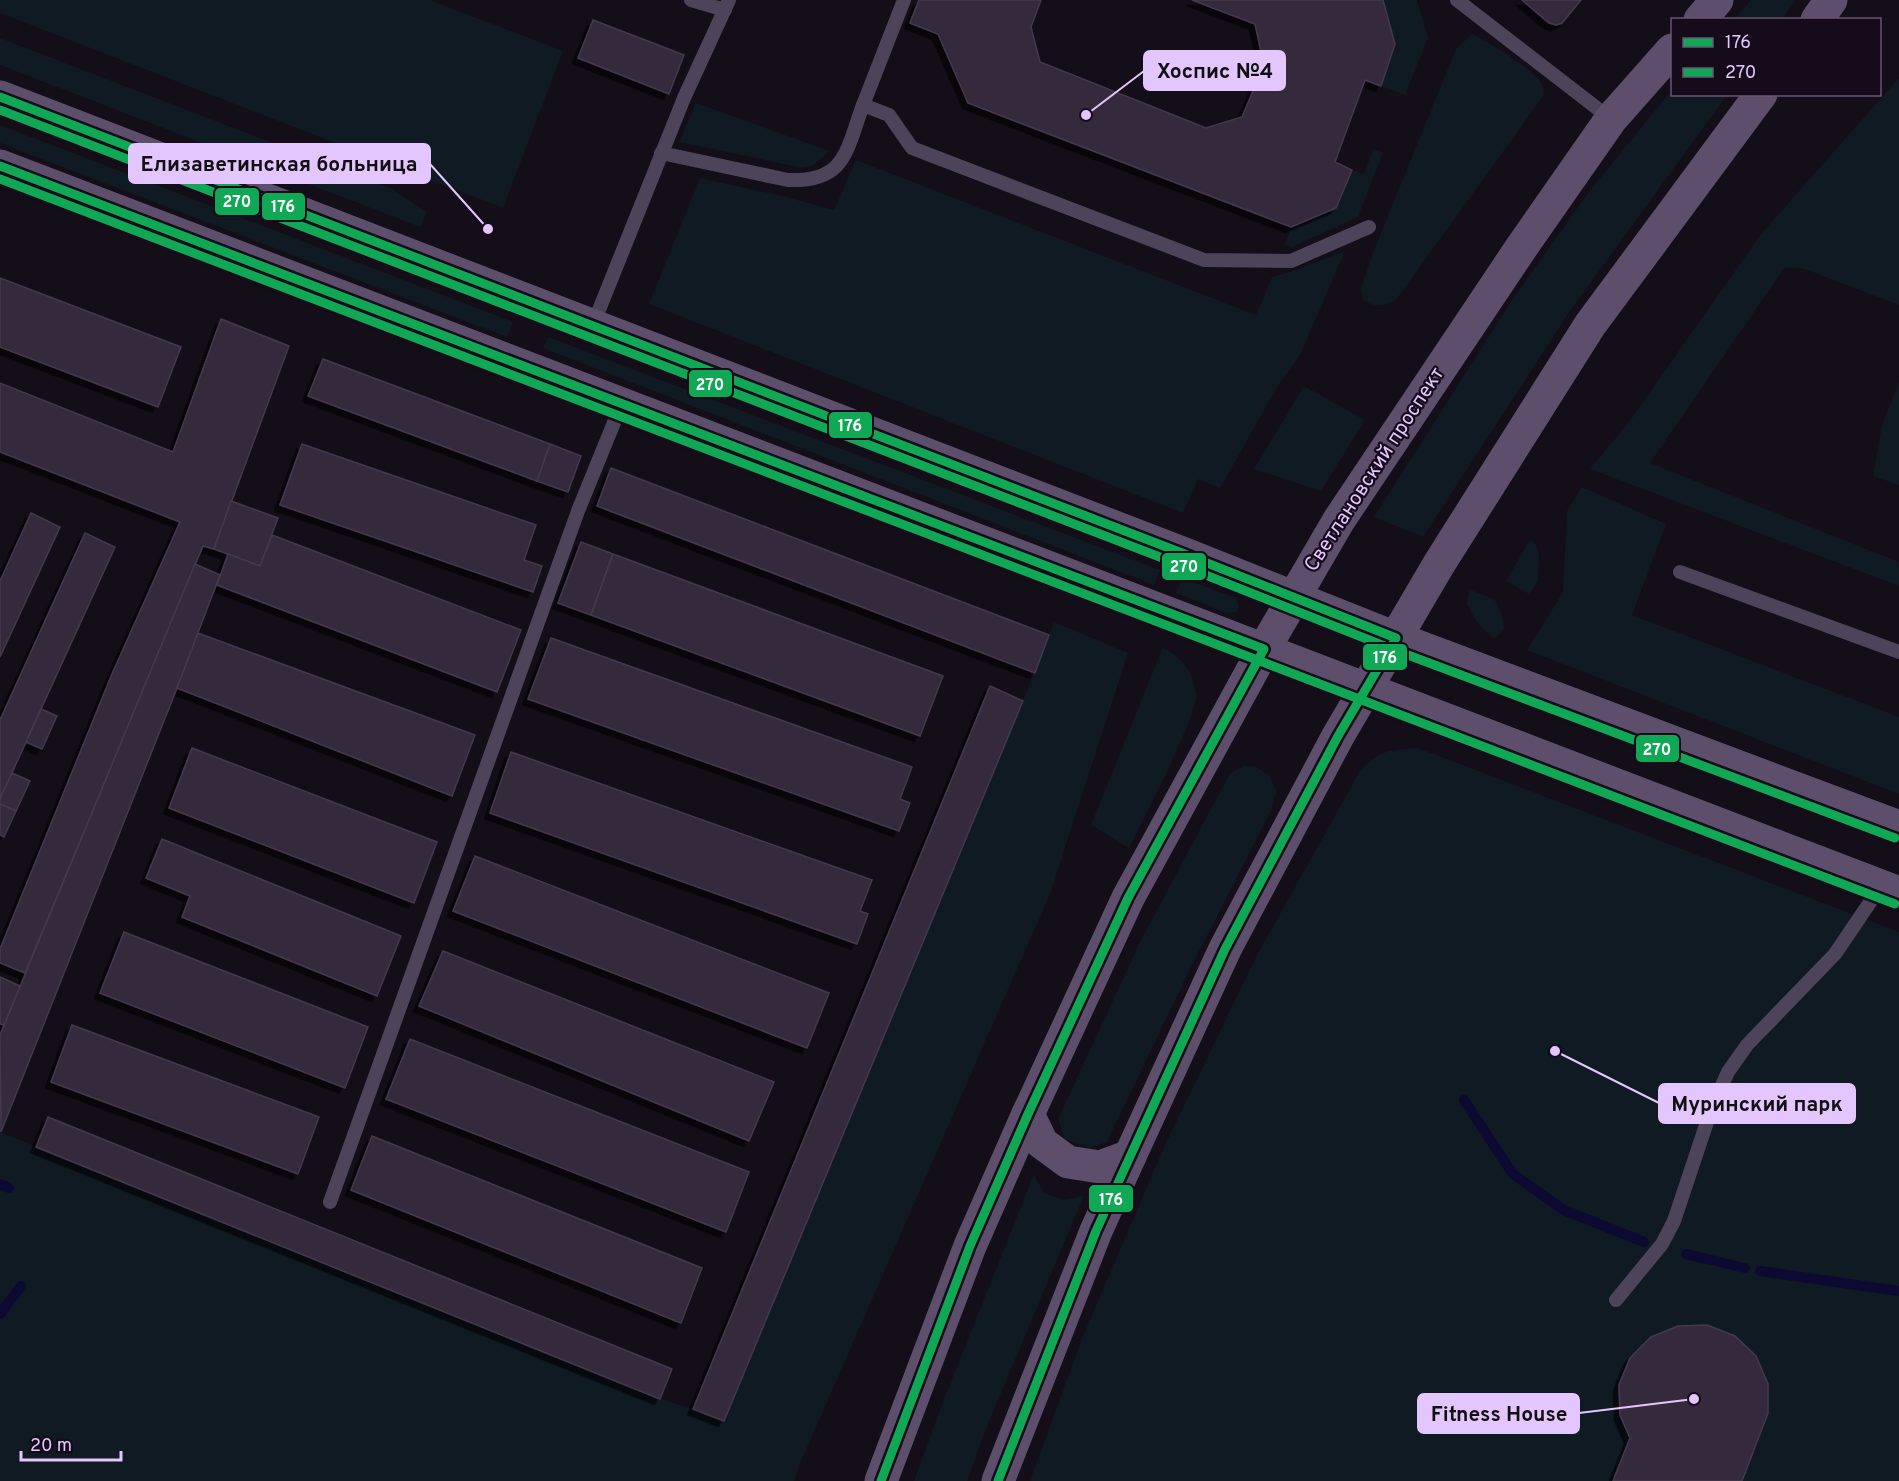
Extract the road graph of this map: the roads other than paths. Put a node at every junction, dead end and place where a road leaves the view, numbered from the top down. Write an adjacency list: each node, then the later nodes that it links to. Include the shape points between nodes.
1 (691, 0): 6 (lane)
2 (904, 0): 12 (lane)
3 (1457, 0): 13 (lane)
4 (1717, 0): 7 (main road)
5 (1831, 0): 8 (main road)
6 (727, 5): 14 (lane)
7 (1702, 18)
8 (1818, 18)
9 (1671, 51): 13 (main road, Светлановский проспект)
10 (1760, 96): 21 (main road, via 1590,325)
11 (0, 97): 17 (main road)
12 (863, 105): 14 (lane, via 844,156 824,177 788,180); 16 (lane, via 890,115 912,148 1204,260 1291,261)
13 (1611, 119): 20 (main road, Светлановский проспект, via 1339,520)
14 (661, 153): 17 (lane)
15 (0, 166): 18 (main road)
16 (1369, 227)
17 (592, 325): 20 (main road)
18 (622, 403): 22 (main road); 29 (lane, via 578,511)
19 (1680, 572): 23 (lane)
20 (1294, 597): 21 (main road); 22 (main road, Светлановский проспект)
21 (1396, 638): 24 (main road); 25 (main road)
22 (1264, 649): 24 (main road); 27 (main road, Светлановский проспект, via 1128,898)
23 (1899, 652)
24 (1366, 689): 26 (main road); 28 (main road, via 1225,949)
25 (1899, 827)
26 (1890, 889): 30 (lane, via 1835,954 1747,1045 1728,1072 1711,1110 1674,1221 1662,1244)
27 (1029, 1114): 28 (main road, via 1042,1143 1068,1162 1100,1167); 31 (main road, Светлановский проспект, via 970,1246)
28 (1130, 1156): 32 (main road, via 1096,1231)
29 (330, 1202)
30 (1616, 1300)
31 (881, 1481)
32 (998, 1481)

